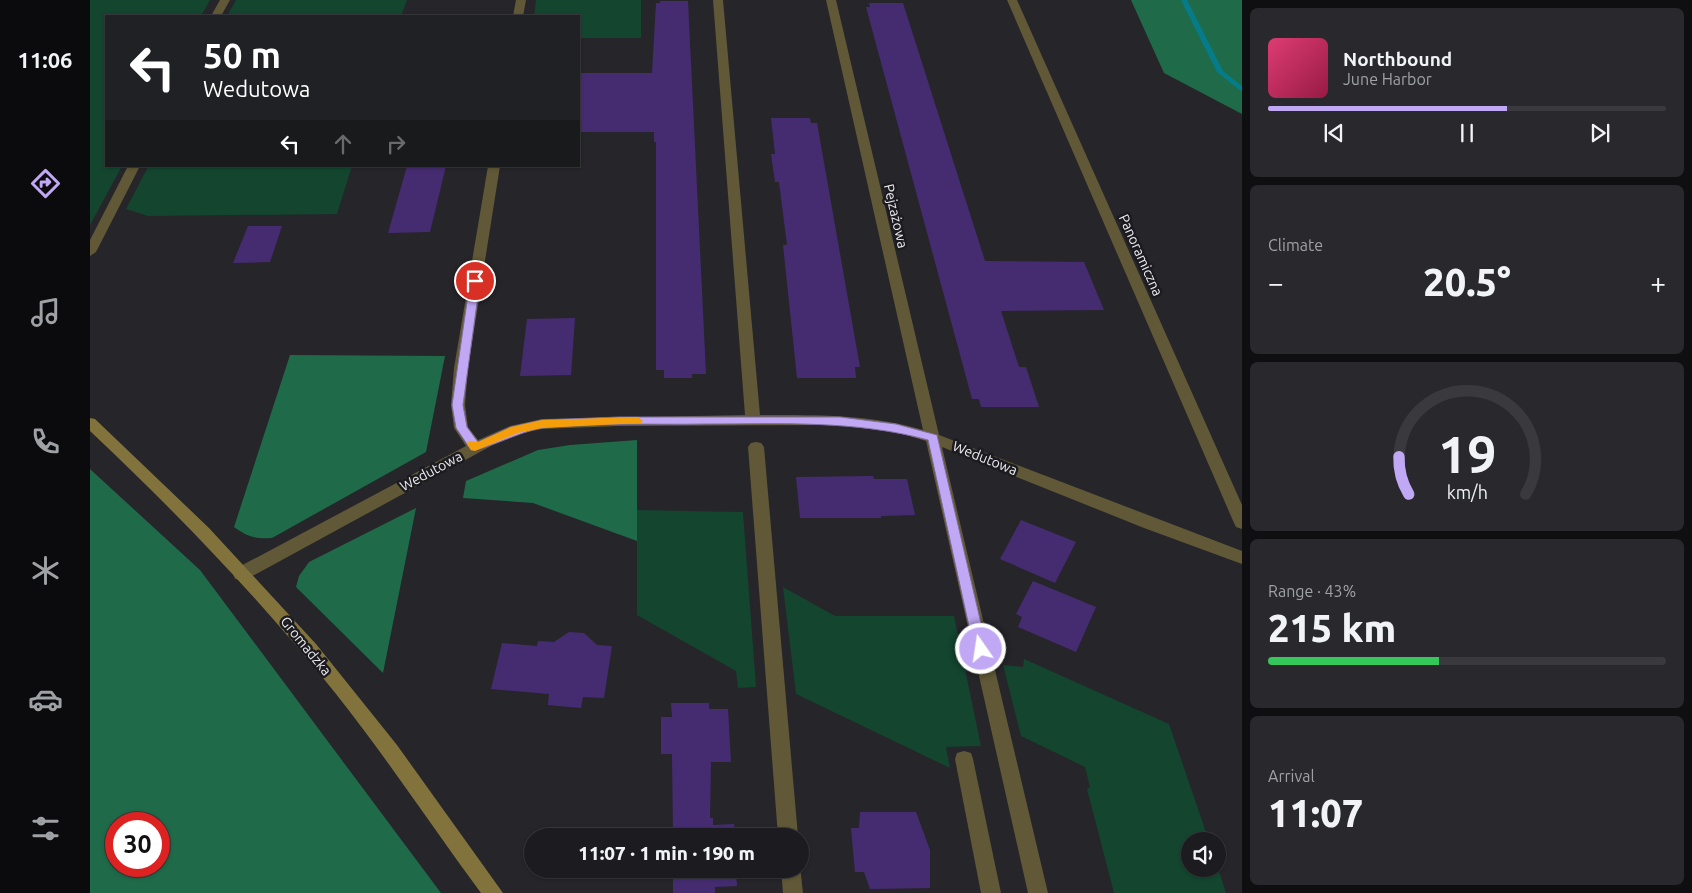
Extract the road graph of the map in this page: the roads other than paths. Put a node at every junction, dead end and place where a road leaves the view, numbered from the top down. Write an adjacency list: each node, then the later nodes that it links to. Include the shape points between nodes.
1 (225, 0): 6 (street)
2 (521, 0): 7 (street)
3 (718, 0): 11 (street)
4 (831, 0): 13 (street, Pejzażowa)
5 (1012, 0): 16 (street, Panoramiczna)
6 (217, 15)
7 (518, 15)
8 (133, 167): 10 (street)
9 (494, 167): 14 (street, via 458,405 461,428)
10 (90, 252)
11 (753, 420): 13 (street, Wedutowa, via 840,420 896,428); 14 (street, Wedutowa, via 542,424 515,430)
12 (90, 424): 18 (street, Gromadzka, via 138,467)
13 (933, 438): 17 (street, Wedutowa); 25 (street, Pejzażowa)
14 (475, 447): 18 (street, Wedutowa)
15 (756, 447): 20 (street)
16 (1242, 523)
17 (1242, 558)
18 (241, 574): 22 (street, Gromadzka, via 277,611 374,730)
19 (964, 759): 24 (street)
20 (787, 828)
21 (792, 878): 23 (street)
22 (493, 893)
23 (793, 893)
24 (991, 893)
25 (1038, 893)

